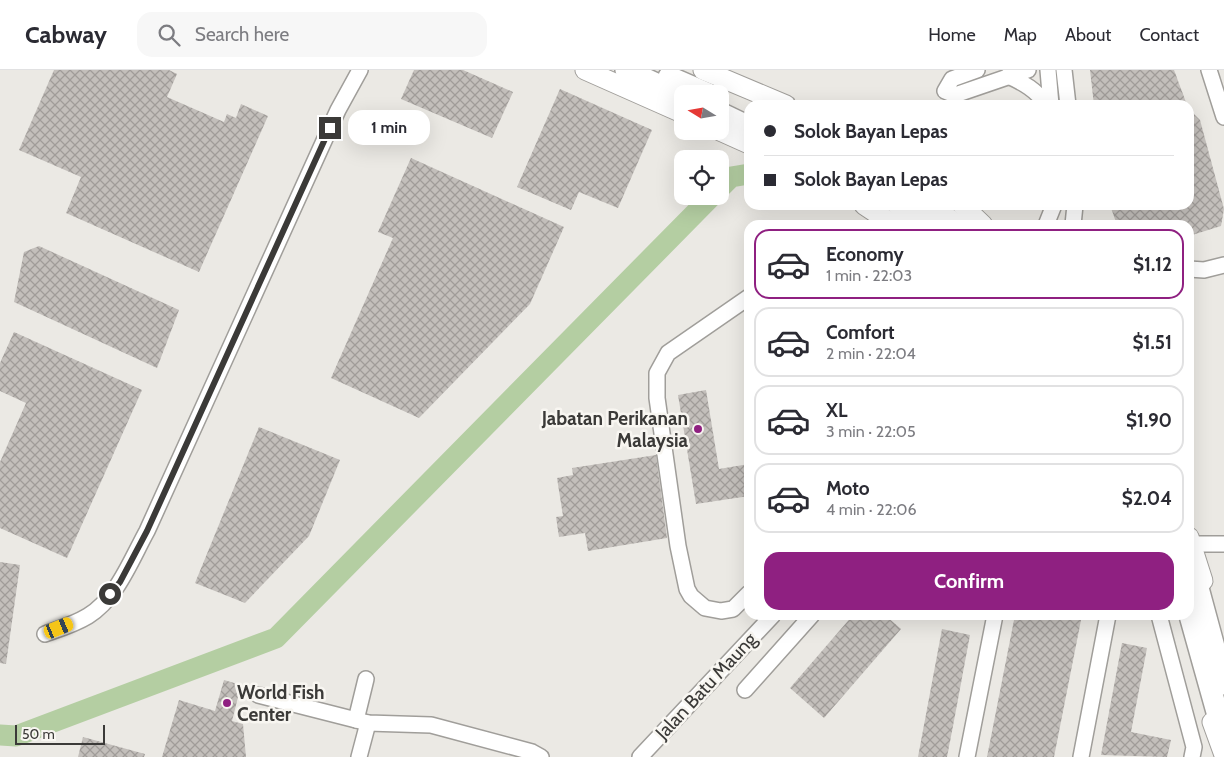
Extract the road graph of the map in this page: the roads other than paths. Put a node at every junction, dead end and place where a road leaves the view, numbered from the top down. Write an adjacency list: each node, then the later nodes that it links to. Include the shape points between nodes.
1 (352, 70): 22 (street)
2 (360, 70): 22 (street)
3 (586, 70): 20 (main road)
4 (626, 70): 14 (highway)
5 (653, 70): 13 (highway)
6 (703, 70): 15 (main road)
7 (977, 70): 12 (street, via 952,79 945,91 955,95)
8 (1028, 70): 12 (street)
9 (1048, 70): 17 (street)
10 (1064, 70): 18 (street)
11 (1209, 70): 24 (street)
12 (1008, 76): 16 (street, via 1025,84)
13 (687, 85)
14 (674, 92)
15 (774, 100)
16 (1043, 100)
17 (1051, 100)
18 (1067, 100)
19 (729, 103): 21 (highway)
20 (674, 109)
21 (744, 109)
22 (338, 110): 51 (street, via 147,531 120,582 101,607 87,617)
23 (729, 117): 25 (highway)
24 (1224, 117)
25 (744, 125)
26 (729, 134): 27 (main road)
27 (744, 142)
28 (872, 210): 32 (main road)
29 (905, 210): 33 (highway)
30 (936, 210): 34 (highway)
31 (967, 210): 35 (main road)
32 (887, 220)
33 (918, 220)
34 (950, 220)
35 (978, 220)
36 (1224, 265): 37 (street)
37 (1194, 269)
38 (744, 300): 43 (street, via 668,352 658,373 658,398 687,589 705,608 722,611 733,609)
39 (1224, 544): 40 (street)
40 (1194, 548)
41 (1194, 560): 52 (main road)
42 (1194, 571): 54 (highway)
43 (744, 598)
44 (768, 620): 61 (street, Jalan Batu Maung)
45 (808, 620): 55 (street)
46 (994, 620): 62 (street)
47 (1107, 620): 63 (street)
48 (1160, 620): 64 (street, via 1194,748)
49 (1183, 620): 58 (main road)
50 (1191, 620): 58 (highway)
51 (45, 634)
52 (1224, 649)
53 (366, 679): 57 (street)
54 (1224, 684)
55 (745, 690)
56 (258, 695): 57 (street)
57 (362, 721): 59 (street); 60 (street, via 431,725)
58 (1221, 748)
59 (359, 757)
60 (541, 757)
61 (640, 757)
62 (967, 757)
63 (1081, 757)
64 (1192, 757)

